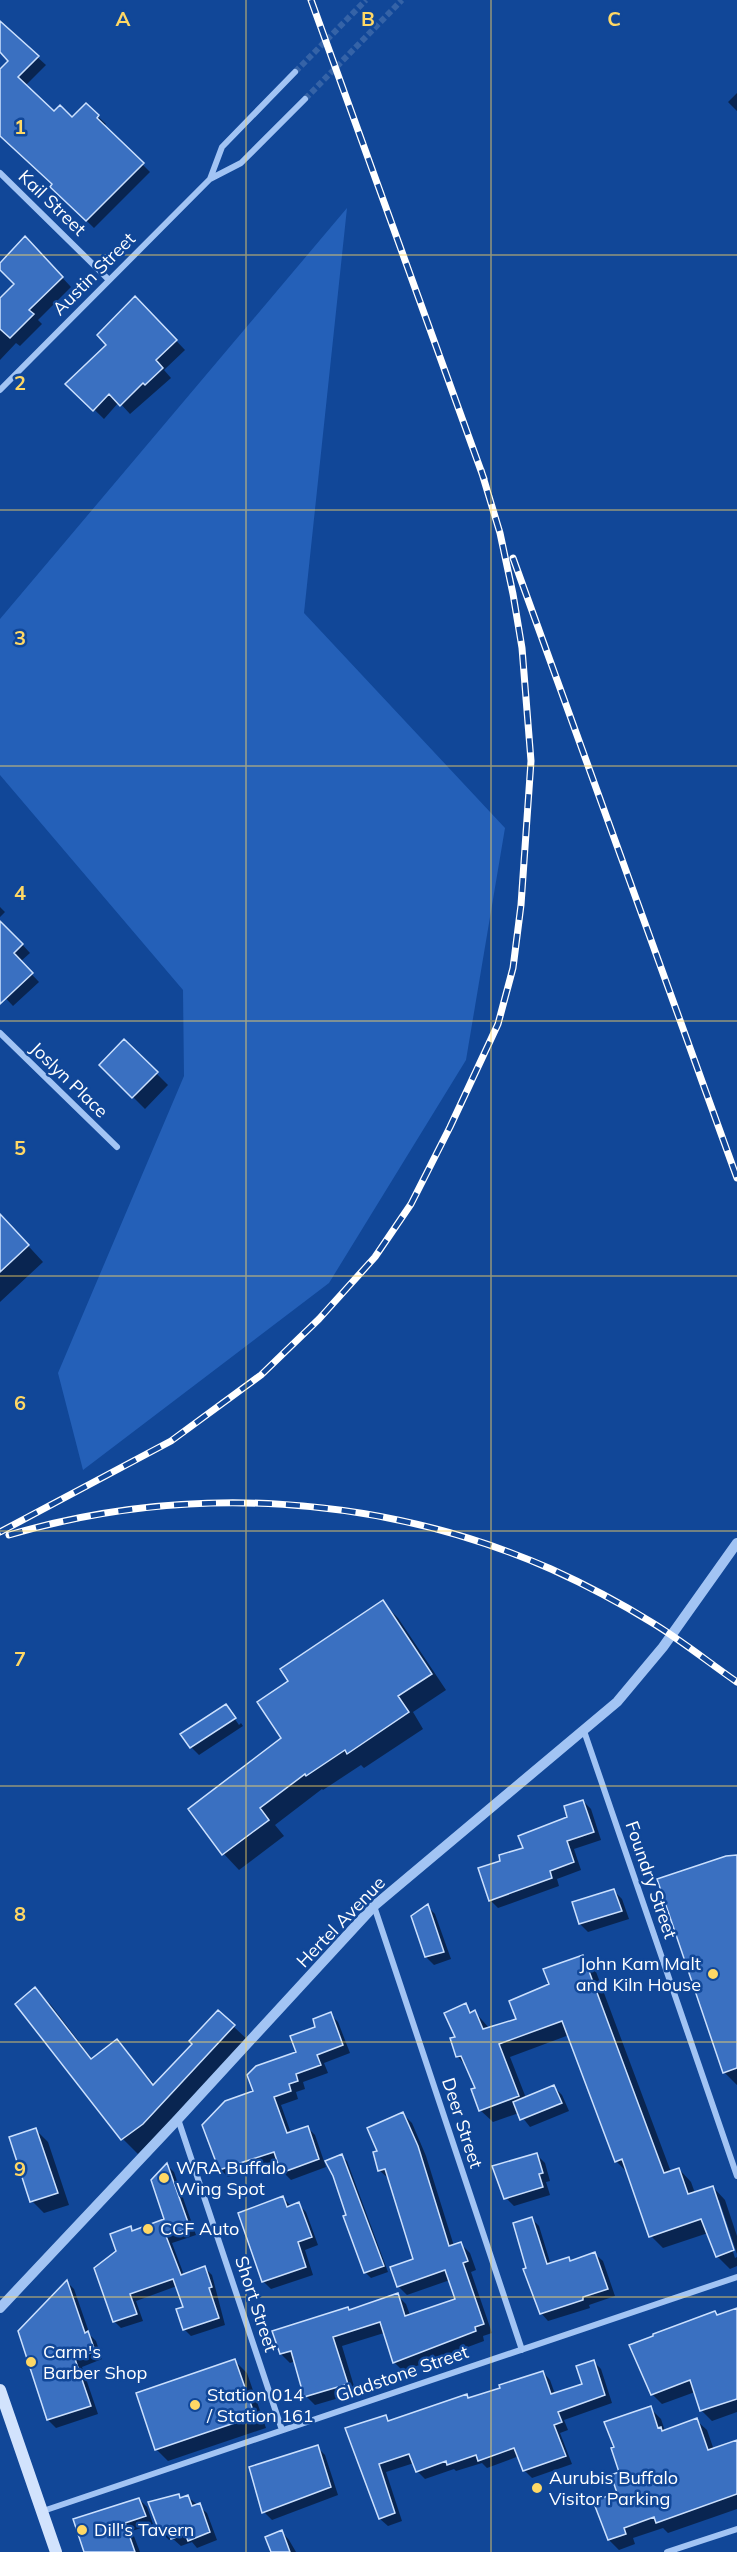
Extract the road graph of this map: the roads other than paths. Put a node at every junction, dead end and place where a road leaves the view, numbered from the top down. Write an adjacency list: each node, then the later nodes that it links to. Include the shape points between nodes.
1 (295, 72): 4 (street, Austin Street, via 222,147)
2 (305, 99): 4 (street, Austin Street, via 241,163)
3 (0, 173): 5 (street, Kail Street)
4 (210, 179): 5 (street, Austin Street)
5 (109, 280): 6 (street, Austin Street)
6 (0, 390)
7 (0, 1033): 8 (street, Joslyn Place)
8 (117, 1148)
9 (737, 1543): 10 (street, Hertel Avenue, via 663,1647 617,1702)
10 (584, 1731): 11 (street, Hertel Avenue); 13 (street, Foundry Street)
11 (374, 1906): 12 (street, Hertel Avenue); 16 (street, Deer Street)
12 (178, 2119): 15 (street, Hertel Avenue); 18 (street, Short Street)
13 (737, 2176)
14 (737, 2277): 16 (street, Gladstone Street)
15 (0, 2308)
16 (522, 2349): 18 (street, Gladstone Street)
17 (0, 2390): 19 (main road)
18 (282, 2430): 19 (street, Gladstone Street)
19 (43, 2511): 21 (main road)
20 (737, 2529): 22 (street)
21 (56, 2552)
22 (667, 2552)

